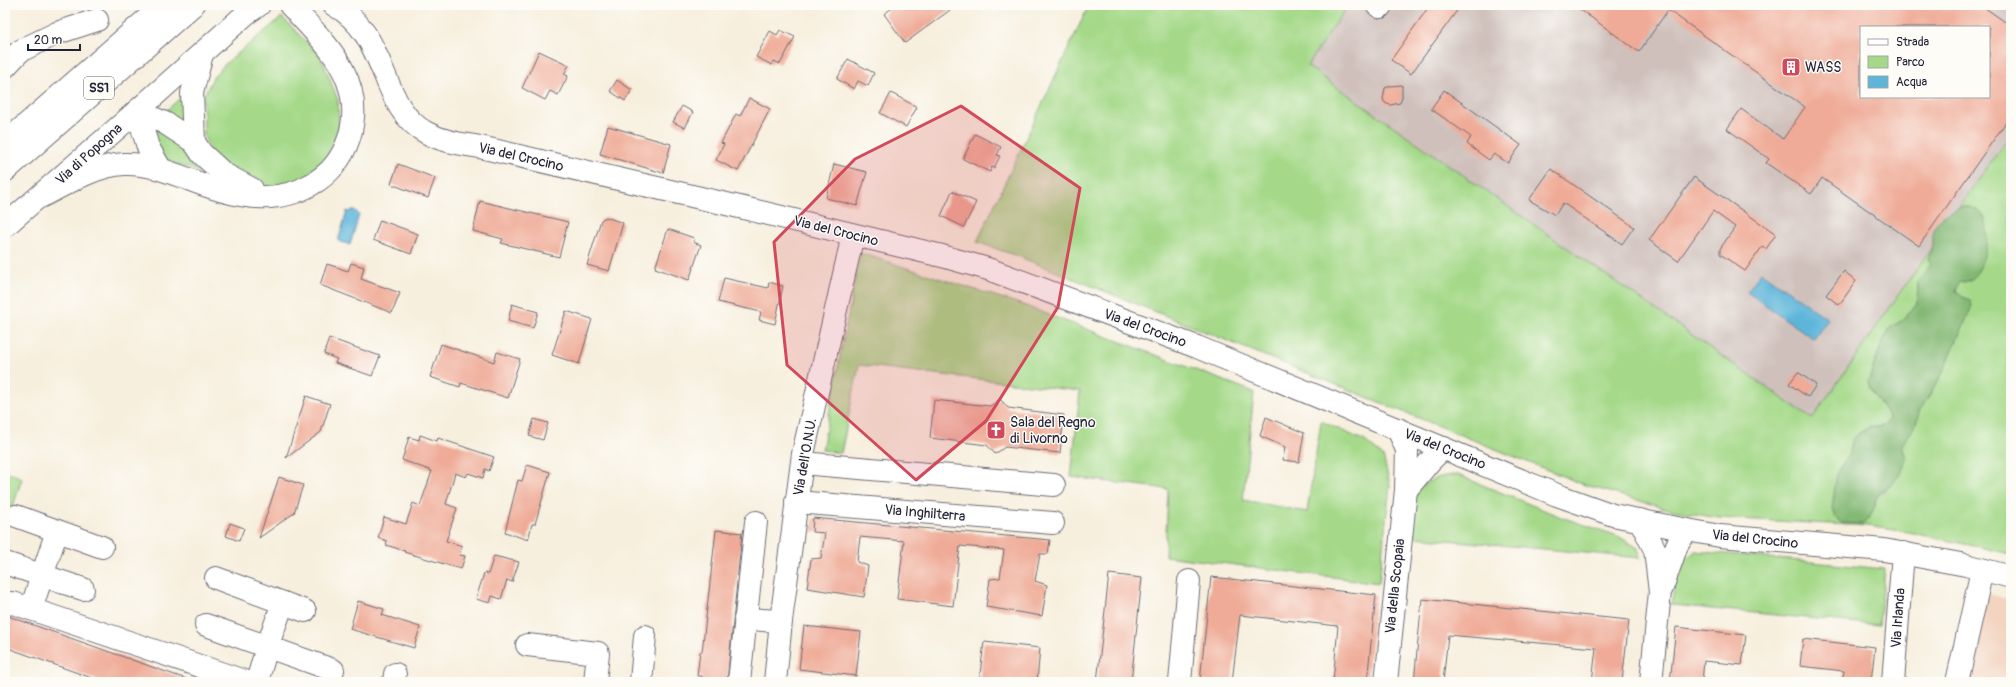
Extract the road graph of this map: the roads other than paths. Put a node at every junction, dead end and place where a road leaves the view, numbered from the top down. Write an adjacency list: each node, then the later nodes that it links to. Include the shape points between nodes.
1 (163, 5): 13 (main road, SS1)
2 (193, 5): 15 (main road, SS1)
3 (259, 5): 9 (main road)
4 (290, 5): 17 (main road, Via di Popogna, via 337,60 351,89 354,113 349,138 331,170 316,182 290,195)
5 (334, 5): 19 (main road, Via del Crocino, via 352,17 362,28 376,52 392,94 406,116 425,132 448,142 480,147)
6 (1377, 5): 7 (main road)
7 (1381, 5)
8 (97, 20): 10 (main road, via 57,33 20,51)
9 (202, 54): 11 (main road, Via di Popogna); 12 (main road, via 192,93)
10 (5, 67)
11 (137, 111): 12 (main road, via 165,123); 14 (main road, Via di Popogna, via 145,140); 16 (main road, Via di Popogna)
12 (194, 142): 17 (main road, via 202,154 224,174)
13 (5, 143)
14 (160, 168): 16 (main road, Via di Popogna, via 125,164 102,168); 17 (main road, Via di Popogna, via 242,196)
15 (5, 171)
16 (40, 197): 18 (main road, Via di Popogna)
17 (272, 198)
18 (5, 226)
19 (853, 235): 20 (main road, Via del Crocino, via 993,271 1197,347); 22 (main road, Via dell'O.N.U.)
20 (1398, 430): 21 (main road, Via del Crocino); 24 (main road, Via della Scopaia, via 1407,450)
21 (1444, 448): 24 (main road); 27 (main road, Via del Crocino, via 1557,495 1613,514)
22 (802, 463): 23 (main road); 25 (main road, Via dell'O.N.U.)
23 (1054, 485)
24 (1406, 490): 60 (main road, Via della Scopaia)
25 (796, 502): 29 (main road, Via Inghilterra); 47 (main road, Via dell'O.N.U.)
26 (16, 516): 31 (main road)
27 (1640, 520): 30 (main road, Via del Crocino); 41 (main road, via 1655,550)
28 (756, 522): 46 (main road)
29 (1053, 523)
30 (1687, 530): 33 (main road, Via del Crocino, via 1720,536); 41 (main road, via 1677,546)
31 (57, 531): 32 (main road); 36 (main road)
32 (102, 547)
33 (1903, 553): 35 (main road, Via del Crocino); 62 (main road, Via Irlanda)
34 (5, 563): 36 (main road)
35 (1982, 570): 37 (main road, Via del Crocino); 63 (main road)
36 (42, 576): 40 (main road); 44 (main road)
37 (2011, 577)
38 (216, 578): 42 (main road)
39 (1189, 581): 59 (main road)
40 (83, 589)
41 (1660, 592): 61 (main road)
42 (283, 603): 45 (main road); 51 (main road)
43 (5, 604): 44 (main road)
44 (31, 609): 53 (main road)
45 (305, 611)
46 (746, 619): 47 (main road); 57 (main road)
47 (781, 621): 58 (main road, Via dell'O.N.U.)
48 (206, 625): 51 (main road)
49 (645, 636): 56 (main road)
50 (526, 645): 55 (main road, via 598,653)
51 (267, 647): 52 (main road); 54 (main road)
52 (333, 670)
53 (247, 682)
54 (257, 682)
55 (595, 682)
56 (641, 682)
57 (739, 682)
58 (775, 682)
59 (1180, 682)
60 (1386, 682)
61 (1651, 682)
62 (1893, 682)
63 (1957, 682)

